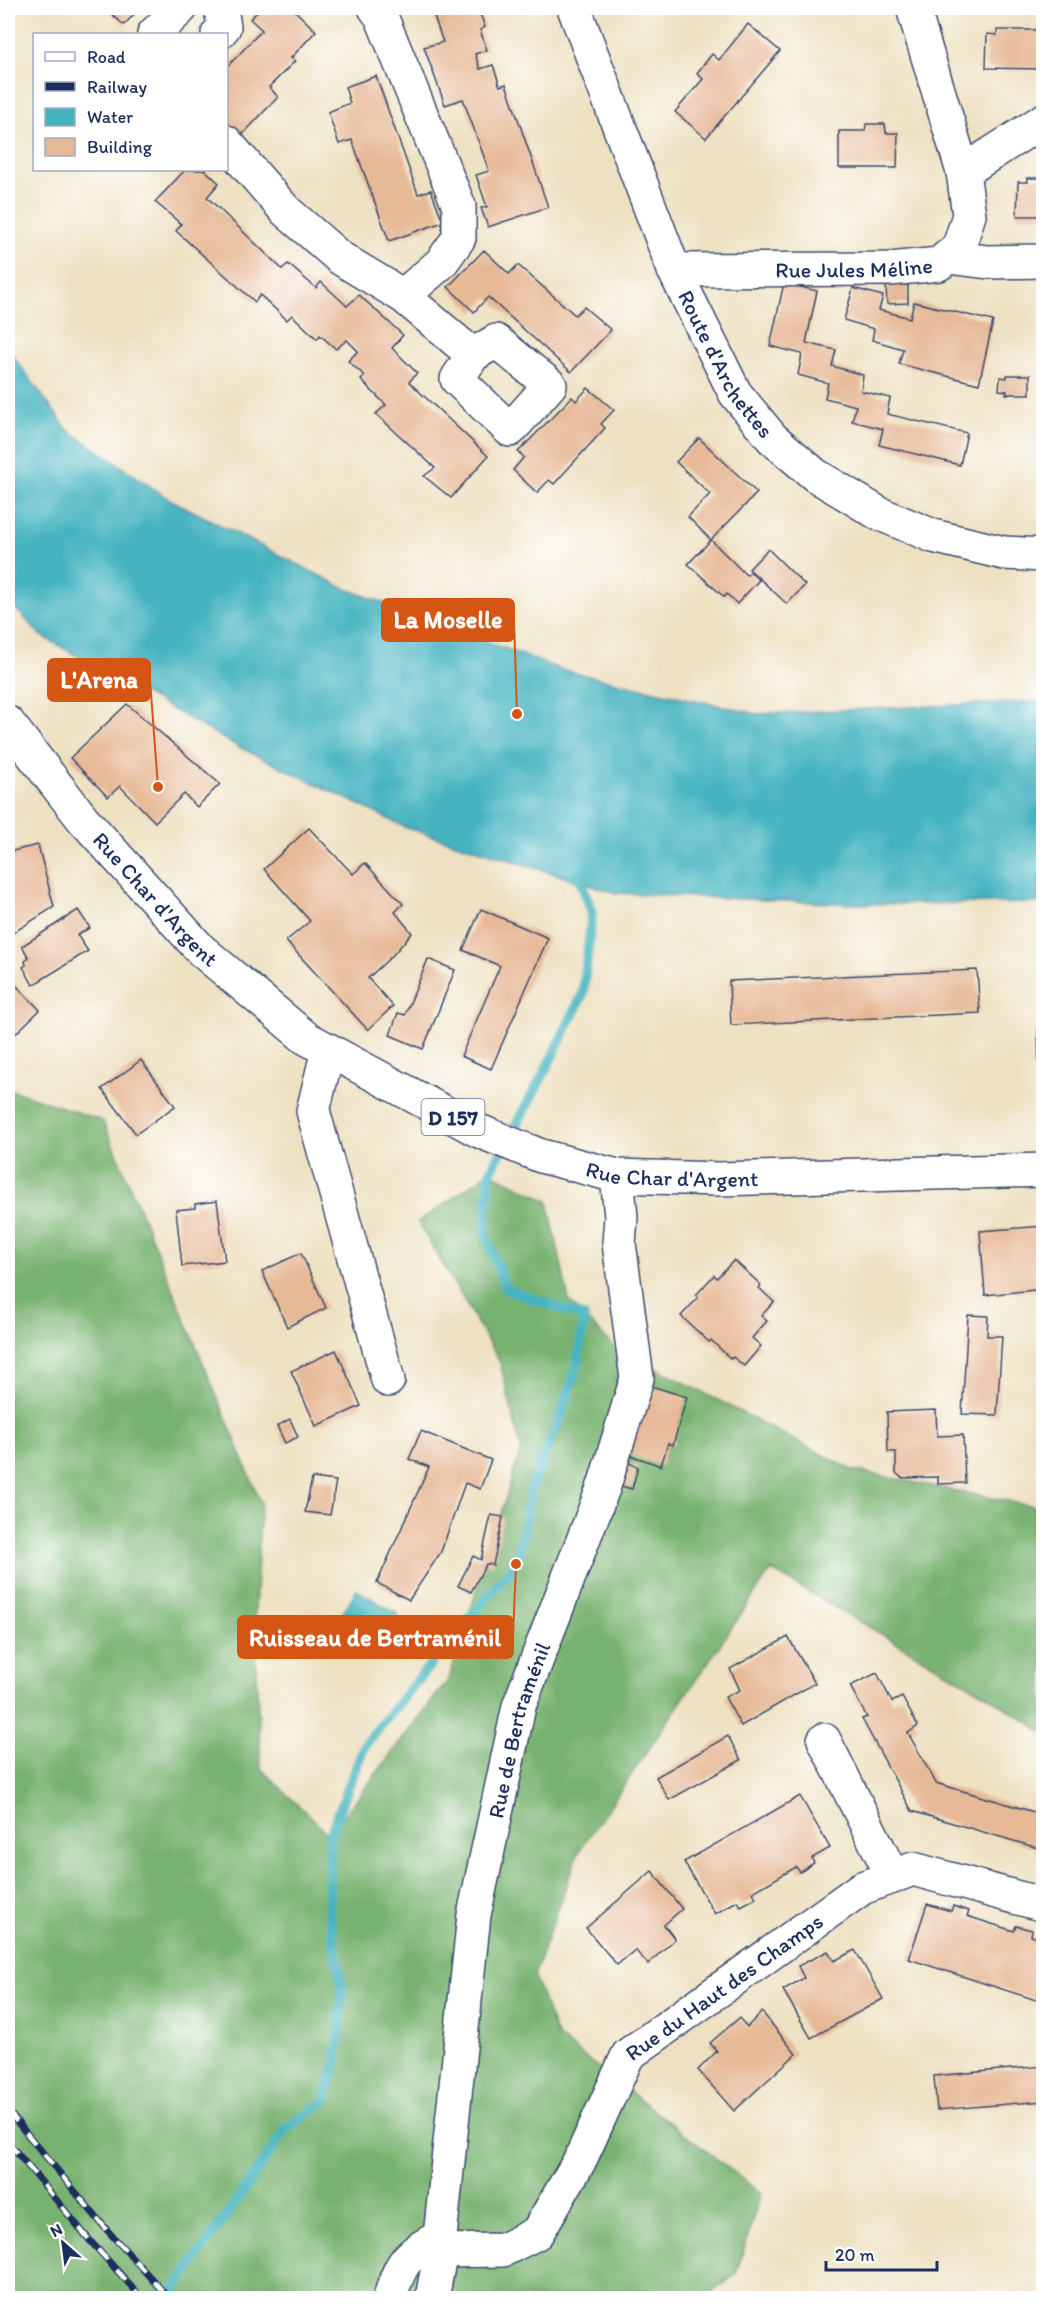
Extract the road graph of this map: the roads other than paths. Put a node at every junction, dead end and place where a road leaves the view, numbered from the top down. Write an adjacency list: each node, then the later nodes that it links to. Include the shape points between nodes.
1 (181, 8): 6 (street)
2 (221, 8): 7 (street, via 225,27)
3 (375, 8): 14 (street, via 459,206 459,238 441,263)
4 (574, 8): 13 (street, Route d'Archettes)
5 (913, 8): 10 (street, Rue Jules Méline)
6 (155, 33)
7 (219, 33)
8 (1044, 120): 10 (street)
9 (228, 144): 14 (street, via 286,211 340,258)
10 (963, 172): 11 (street, Rue Jules Méline, via 969,215 959,247)
11 (948, 257): 12 (street, via 988,262); 13 (street, Rue Jules Méline, via 939,264 890,269)
12 (1044, 261)
13 (674, 270): 16 (street, Route d'Archettes, via 735,393 772,438 815,475 878,513 933,536 1004,553)
14 (403, 296): 15 (street)
15 (473, 355)
16 (1044, 555)
17 (8, 723): 18 (street, Rue Char d'Argent / D 157, via 82,819 201,950 306,1038)
18 (328, 1050): 20 (street, Rue Char d'Argent / D 157, via 479,1131 541,1156); 21 (street, via 314,1111)
19 (1044, 1170): 20 (street, Rue Char d'Argent / D 157, via 719,1179)
20 (618, 1176): 25 (street, Rue de Bertraménil, via 619,1243 637,1378 604,1486 519,1706 474,1915)
21 (388, 1380)
22 (824, 1740): 23 (street)
23 (893, 1877): 24 (street, Rue du Haut des Champs, via 913,1869); 25 (street, Rue du Haut des Champs, via 862,1888 628,2055 580,2160 537,2233 503,2250)
24 (1044, 1905)
25 (440, 2244): 26 (street, via 415,2250 398,2272); 27 (street, Rue de Bertraménil)
26 (390, 2298)
27 (432, 2298)

